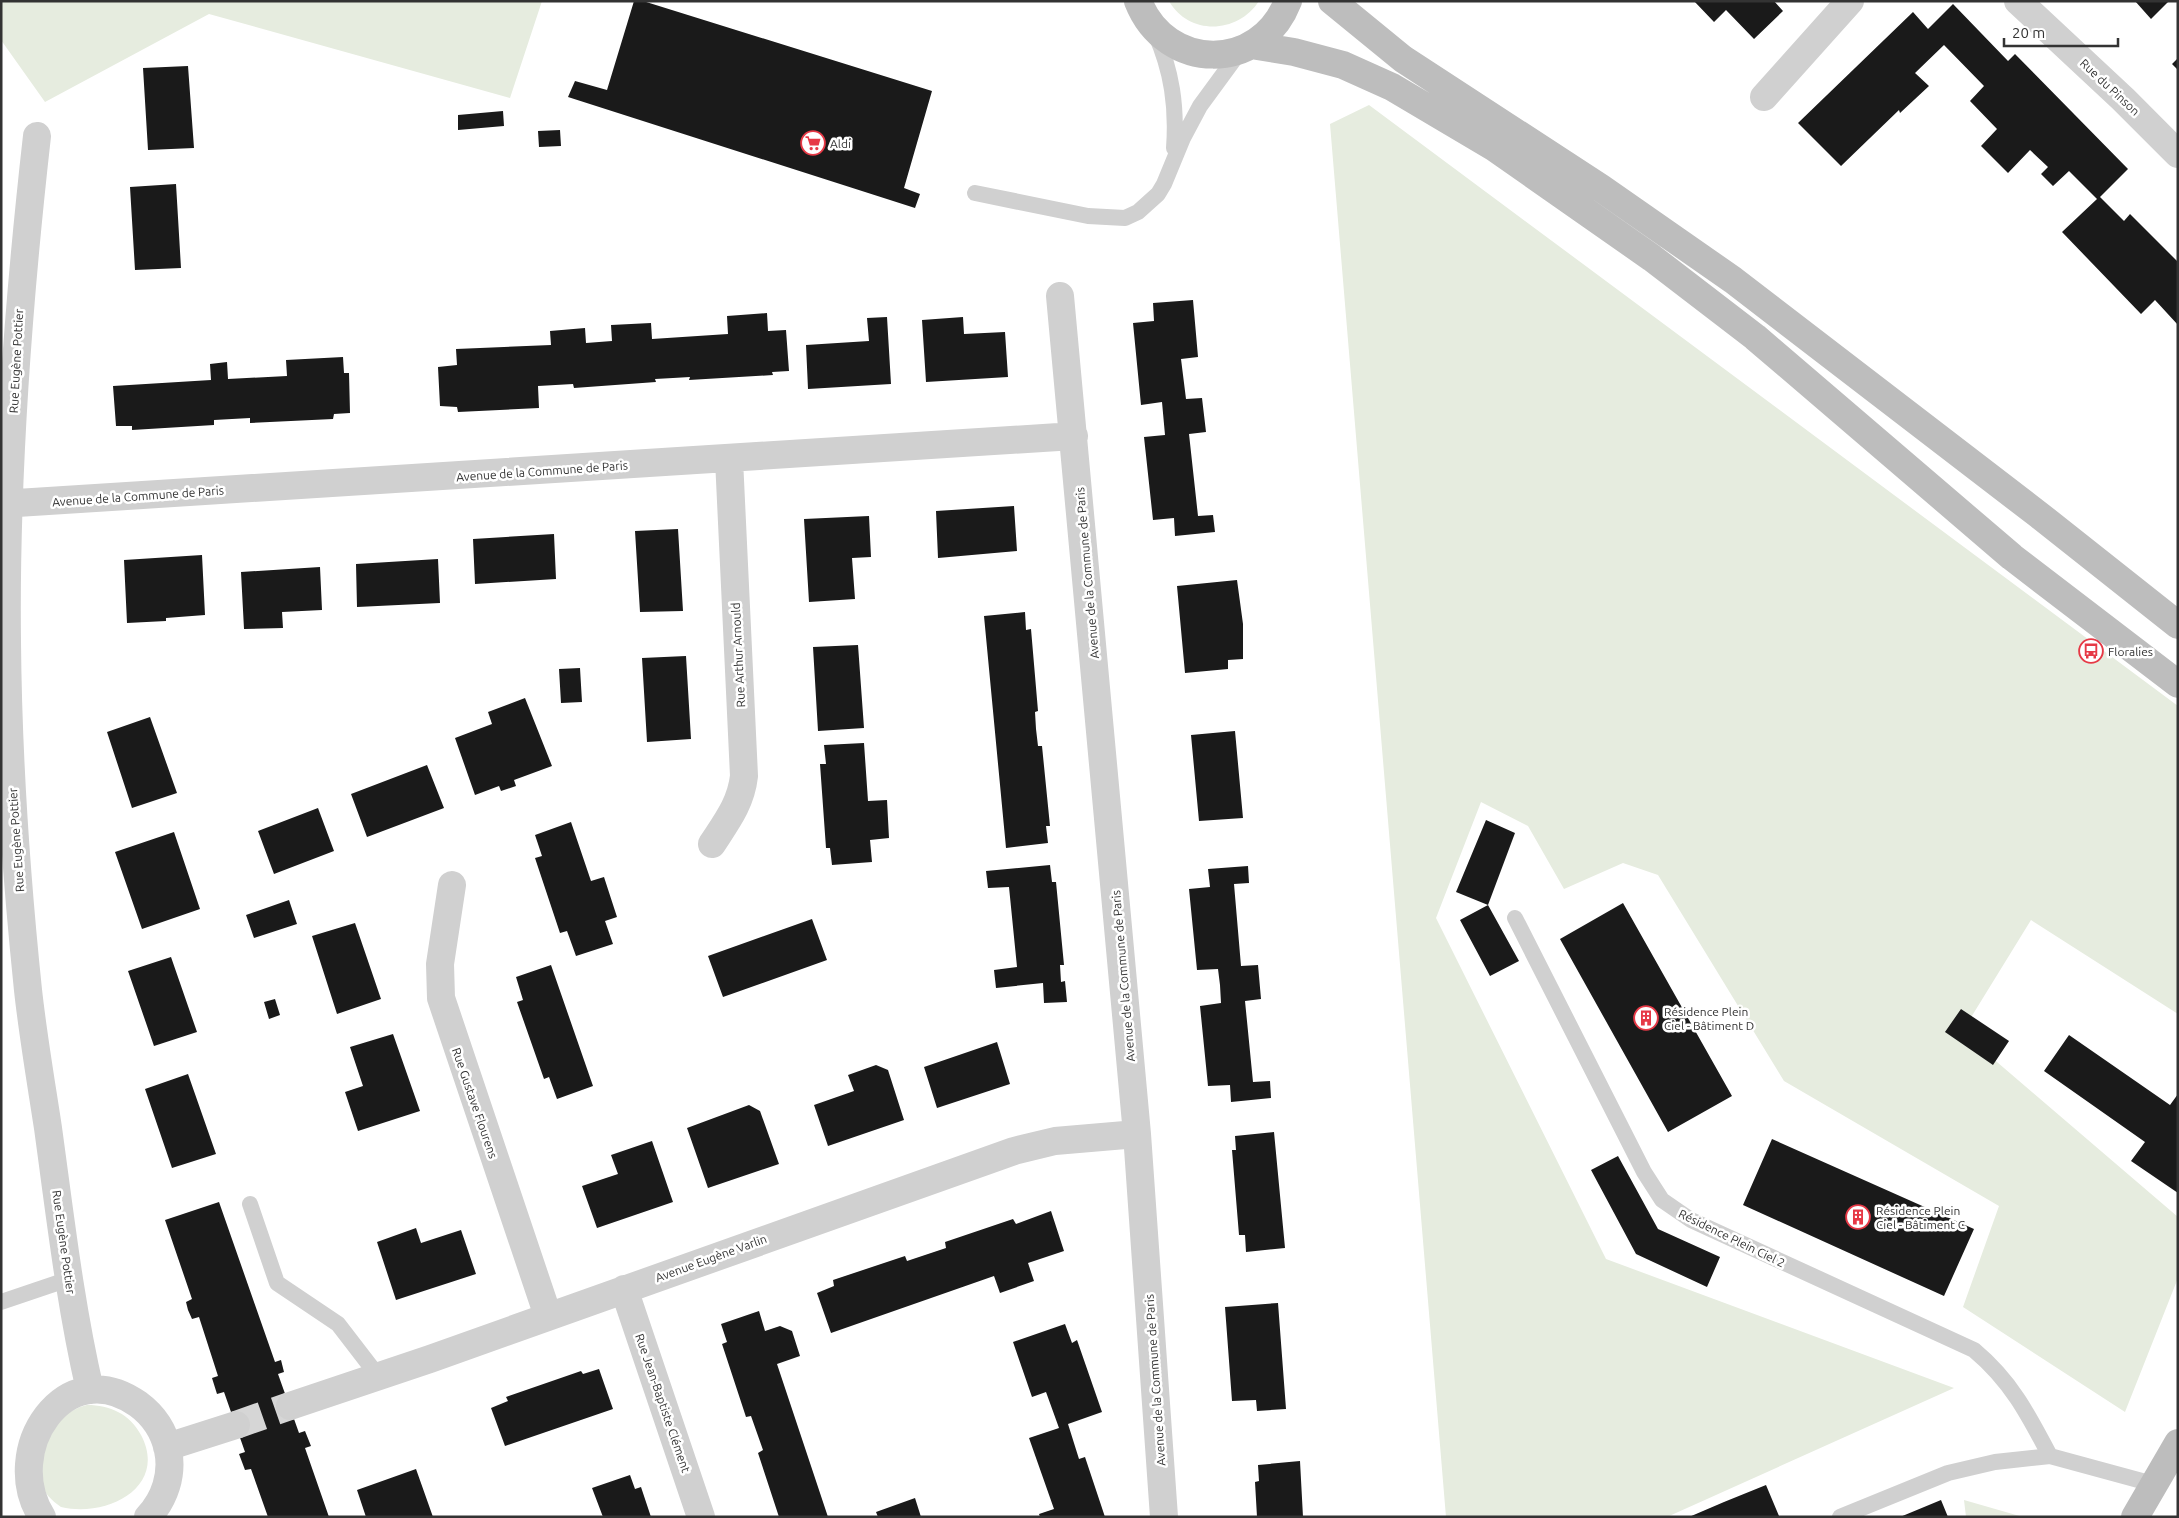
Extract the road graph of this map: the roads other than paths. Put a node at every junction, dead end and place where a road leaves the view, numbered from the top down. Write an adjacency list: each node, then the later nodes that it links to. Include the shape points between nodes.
1 (1138, 1): 6 (main road)
2 (1288, 1): 7 (main road, via 1276,24)
3 (1332, 1): 17 (main road, via 1403,59 1601,188 1734,280)
4 (1850, 1): 8 (street)
5 (2018, 1): 10 (street, Rue du Pinson)
6 (1152, 27): 7 (main road, via 1171,43 1193,53 1217,55); 11 (lane, via 1167,64 1173,91 1175,131)
7 (1246, 48): 11 (lane, via 1207,94); 18 (main road, via 1294,52 1325,59 1392,87 1535,176 1652,258 1755,337 2012,557)
8 (1764, 97)
9 (37, 136): 16 (street, Rue Eugène Pottier, via 17,336)
10 (2178, 154)
11 (1172, 162): 12 (lane, via 1158,194 1138,212 1125,218 1088,216)
12 (975, 193)
13 (1060, 296): 14 (street, Avenue de la Commune de Paris)
14 (1074, 436): 15 (street, Avenue de la Commune de Paris); 22 (street, Avenue de la Commune de Paris)
15 (729, 459): 16 (street, Avenue de la Commune de Paris); 19 (street, Rue Arthur Arnould, via 744,776 737,804)
16 (5, 504): 24 (street, Rue Eugène Pottier, via 9,734 19,884 28,992)
17 (2178, 625)
18 (2178, 684)
19 (712, 844)
20 (452, 885): 27 (street, Rue Gustave Flourens, via 440,964 441,998)
21 (1515, 918): 35 (lane, Résidence Plein Ciel 2, via 1644,1172 1662,1200 1691,1220 1974,1350 2005,1379 2022,1403)
22 (1137, 1134): 25 (street, Avenue Eugène Varlin, via 1055,1141 1014,1151); 40 (street, Avenue de la Commune de Paris)
23 (250, 1204): 28 (lane, via 277,1283 338,1324)
24 (69, 1279): 26 (lane); 29 (street, Rue Eugène Pottier)
25 (624, 1289): 27 (street, Avenue Eugène Varlin); 39 (street, Rue Jean-Baptiste Clément)
26 (1, 1302)
27 (548, 1316): 28 (street, Avenue Eugène Varlin)
28 (378, 1376): 30 (street, Avenue Eugène Varlin)
29 (90, 1390): 34 (street, via 115,1393 139,1405 157,1423); 37 (street, via 70,1394 53,1403 39,1416 26,1438 21,1457 23,1483 30,1501)
30 (290, 1406)
31 (236, 1425): 34 (street)
32 (2178, 1425): 36 (main road)
33 (2178, 1443): 36 (main road)
34 (167, 1447): 38 (street, via 166,1487)
35 (2050, 1456): 36 (lane); 41 (lane, via 1995,1462 1948,1473)
36 (2153, 1484): 42 (main road)
37 (42, 1517)
38 (148, 1517)
39 (701, 1517)
40 (1164, 1517)
41 (1840, 1517)
42 (2135, 1517)

